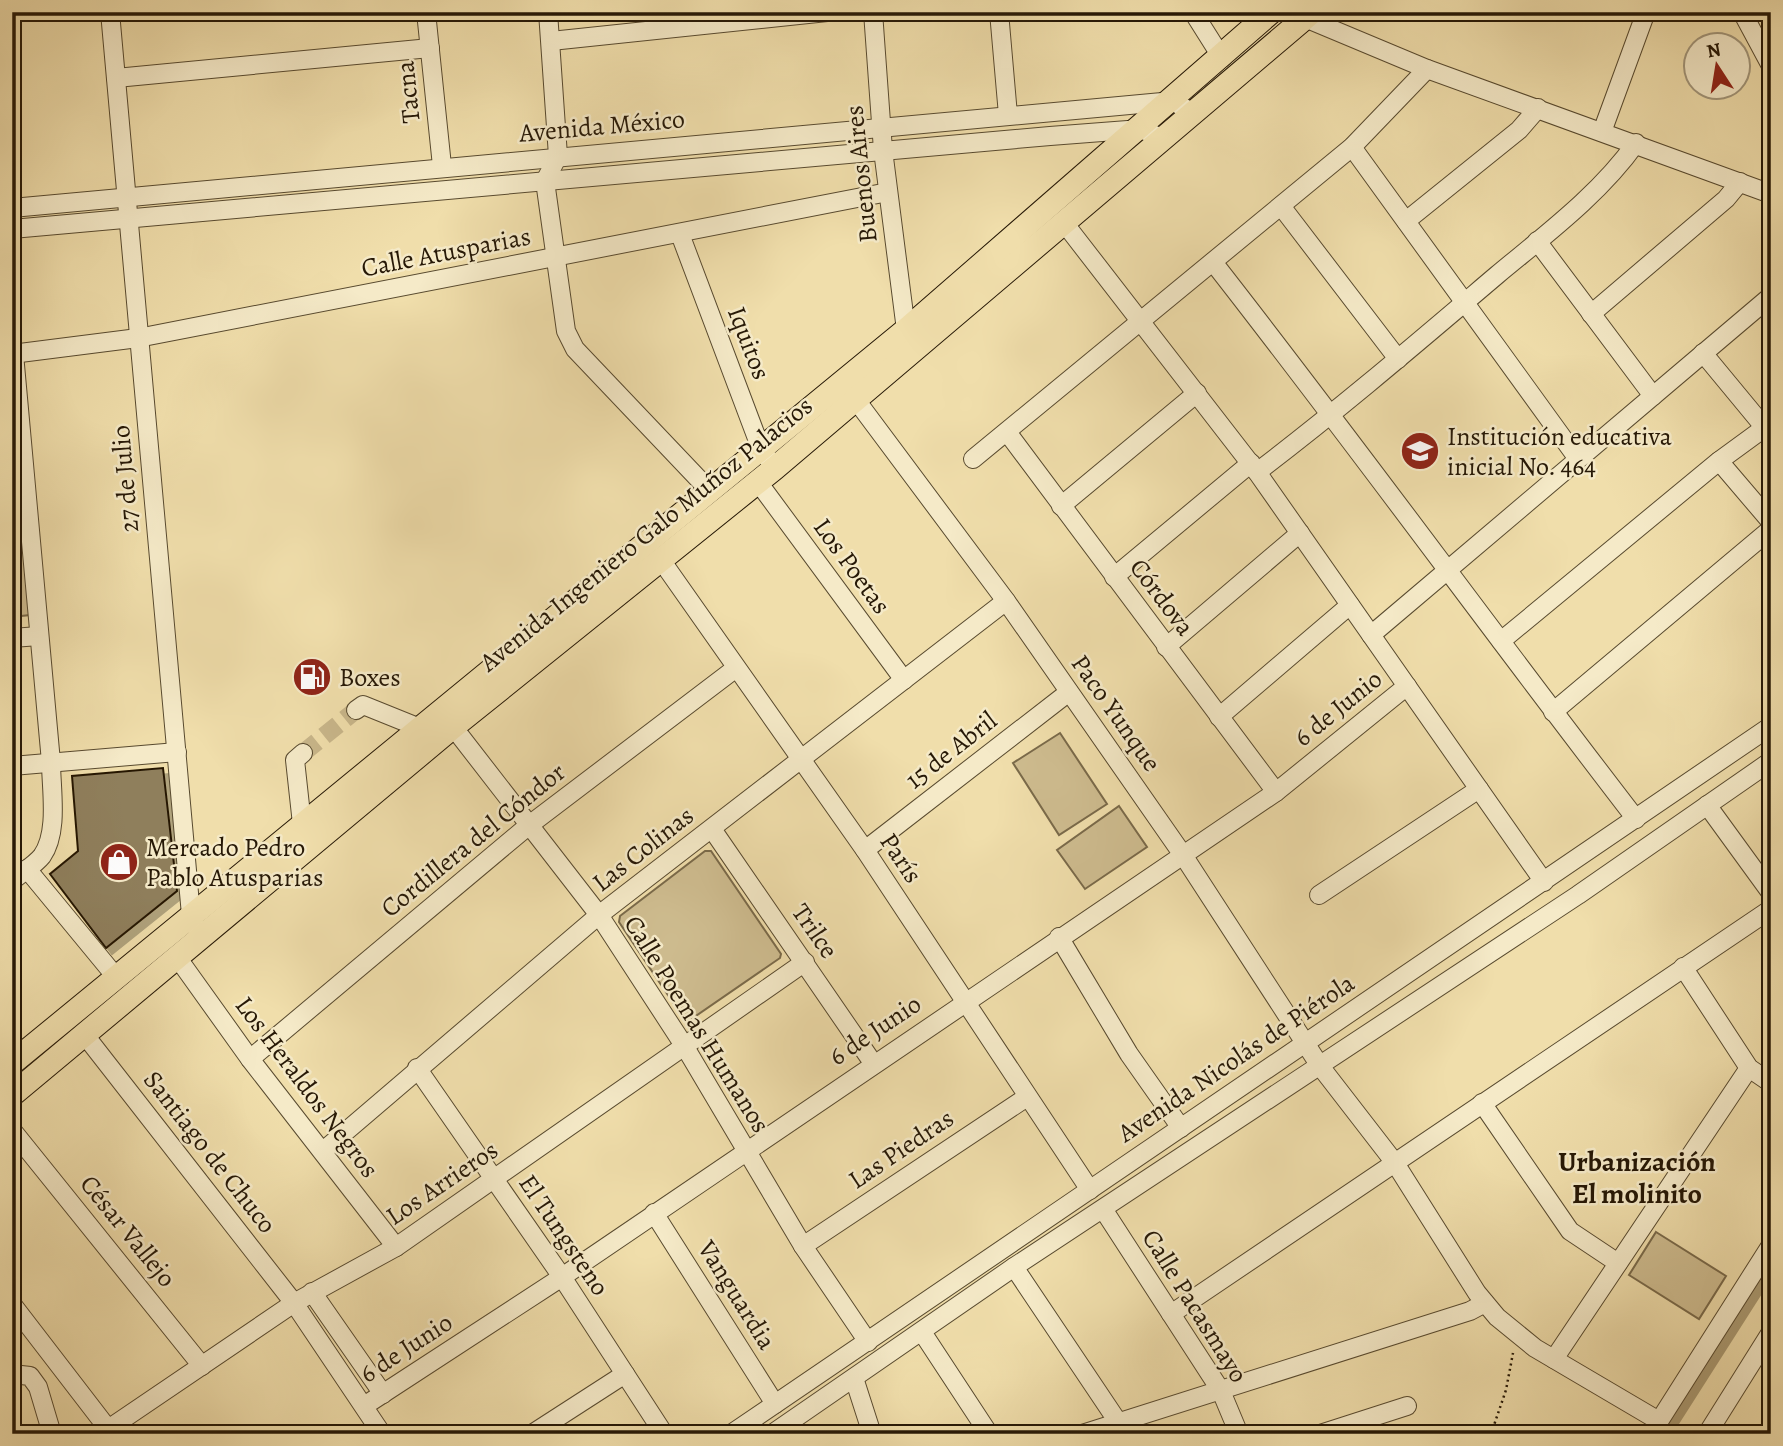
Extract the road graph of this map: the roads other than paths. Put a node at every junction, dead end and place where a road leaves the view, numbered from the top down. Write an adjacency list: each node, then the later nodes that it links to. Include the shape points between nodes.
1 (110, 12): 17 (street, 27 de Julio)
2 (426, 12): 13 (street, Tacna)
3 (548, 12): 12 (street)
4 (827, 12): 12 (street)
5 (873, 12): 22 (street, Buenos Aires)
6 (999, 12): 21 (street)
7 (1194, 12): 14 (street)
8 (1271, 12): 14 (main road, Avenida Ingeniero Galo Muñoz Palacios)
9 (1646, 12): 24 (street)
10 (1742, 12): 15 (street)
11 (1308, 15): 16 (street); 20 (main road, Avenida Ingeniero Galo Muñoz Palacios)
12 (551, 41): 29 (street)
13 (430, 48): 17 (street); 30 (street, Tacna)
14 (1222, 58): 18 (main road, Avenida Ingeniero Galo Muñoz Palacios)
15 (1771, 66)
16 (1427, 69): 19 (street); 27 (street)
17 (116, 78): 35 (street, 27 de Julio)
18 (1173, 100): 20 (street); 21 (street, Avenida México); 23 (main road, Avenida Ingeniero Galo Muñoz Palacios)
19 (1538, 108): 24 (street); 39 (street, via 1519,130)
20 (1194, 114): 25 (main road, Avenida Ingeniero Galo Muñoz Palacios)
21 (1007, 115): 22 (street, Avenida México)
22 (882, 126): 28 (street, Buenos Aires); 29 (street, Avenida México)
23 (1141, 129): 25 (street, Avenida México); 28 (street, Avenida México); 50 (main road, Avenida Ingeniero Galo Muñoz Palacios)
24 (1602, 132): 26 (street)
25 (1164, 139): 40 (main road, Avenida Ingeniero Galo Muñoz Palacios)
26 (1636, 143): 32 (street); 43 (street, via 1620,166)
27 (1352, 147): 36 (street); 39 (street)
28 (883, 150): 31 (street, Avenida México); 33 (street, Buenos Aires)
29 (558, 156): 30 (street, Avenida México); 31 (street)
30 (442, 166): 35 (street, Avenida México)
31 (545, 181): 38 (street, Avenida México); 44 (street)
32 (1740, 182): 34 (street); 48 (street, via 1727,199)
33 (888, 192): 42 (street, Calle Atusparias); 50 (street, Buenos Aires)
34 (1771, 194)
35 (126, 197): 37 (street, Avenida México); 38 (street, 27 de Julio)
36 (1281, 206): 45 (street); 54 (street)
37 (12, 208)
38 (128, 219): 41 (street, Avenida México); 51 (street, 27 de Julio)
39 (1406, 221): 47 (street)
40 (1065, 224): 49 (street); 57 (main road, Avenida Ingeniero Galo Muñoz Palacios)
41 (12, 229)
42 (680, 234): 44 (street, Calle Atusparias); 61 (street, Iquitos)
43 (1536, 242): 47 (street); 48 (street)
44 (554, 258): 51 (street, Calle Atusparias); 67 (street, via 566,331 575,349)
45 (1213, 262): 49 (street); 58 (street)
46 (1771, 296): 53 (street)
47 (1465, 302): 54 (street); 63 (street)
48 (1591, 314): 56 (street)
49 (1142, 323): 55 (street); 60 (street)
50 (906, 330): 61 (main road, Avenida Ingeniero Galo Muñoz Palacios)
51 (138, 338): 52 (street, Calle Atusparias); 92 (street, 27 de Julio)
52 (13, 354): 78 (street)
53 (1703, 354): 56 (street); 59 (street)
54 (1398, 359): 58 (street)
55 (1197, 393): 65 (street); 68 (street)
56 (1653, 396): 63 (street)
57 (856, 400): 66 (main road, Avenida Ingeniero Galo Muñoz Palacios); 75 (street, Paco Yunque)
58 (1333, 414): 65 (street); 73 (street)
59 (1768, 426): 64 (street)
60 (1007, 432): 62 (street); 68 (street, Córdova)
61 (761, 449): 66 (street, Iquitos); 67 (main road, Avenida Ingeniero Galo Muñoz Palacios)
62 (973, 459)
63 (1578, 459): 73 (street)
64 (1718, 461): 69 (street); 80 (street)
65 (1254, 467): 71 (street); 74 (street)
66 (766, 475): 72 (main road, Avenida Ingeniero Galo Muñoz Palacios); 83 (street, Los Poetas)
67 (710, 491): 89 (main road, Avenida Ingeniero Galo Muñoz Palacios)
68 (1061, 506): 74 (street, Córdova)
69 (1771, 522)
70 (1771, 529): 87 (street)
71 (1300, 533): 76 (street); 81 (street)
72 (661, 560): 82 (street, París); 89 (main road, Avenida Ingeniero Galo Muñoz Palacios)
73 (1447, 572): 77 (street); 80 (street)
74 (1114, 577): 81 (street, Córdova)
75 (1006, 601): 83 (street, Las Colinas); 85 (street, Paco Yunque)
76 (1350, 605): 77 (street); 88 (street)
77 (1371, 635): 84 (street)
78 (39, 636): 79 (street); 96 (street)
79 (12, 638)
80 (1501, 641): 87 (street)
81 (1166, 647): 88 (street, Córdova)
82 (736, 668): 94 (street, París); 103 (street, Cordillera del Cóndor)
83 (904, 680): 94 (street, Las Colinas)
84 (1407, 686): 98 (street); 99 (street, 6 de Junio)
85 (1069, 692): 105 (street, 15 de Abril); 106 (street, Paco Yunque)
86 (356, 710): 91 (street, via 363,705)
87 (1553, 712): 101 (street)
88 (1219, 717): 99 (street, Córdova)
89 (447, 719): 91 (main road, Avenida Ingeniero Galo Muñoz Palacios); 103 (street, Calle Poemas Humanos); 116 (main road, Avenida Ingeniero Galo Muñoz Palacios)
90 (1771, 726): 101 (street, Avenida Nicolás de Piérola)
91 (420, 728): 102 (main road, Avenida Ingeniero Galo Muñoz Palacios)
92 (177, 752): 96 (street); 113 (street, 27 de Julio)
93 (303, 753): 102 (street, via 295,760)
94 (802, 759): 104 (street, Las Colinas); 105 (street, París)
95 (1771, 761): 100 (street, Avenida Nicolás de Piérola)
96 (51, 762): 97 (street); 107 (street, via 50,838 42,856)
97 (12, 766)
98 (1479, 789): 109 (street); 110 (street)
99 (1276, 792): 106 (street, 6 de Junio)
100 (1707, 805): 111 (street); 124 (street, Avenida Nicolás de Piérola, via 1578,895)
101 (1636, 819): 109 (street, Avenida Nicolás de Piérola)
102 (302, 824): 113 (main road, Avenida Ingeniero Galo Muñoz Palacios)
103 (528, 826): 114 (street, Calle Poemas Humanos); 125 (street, Cordillera del Cóndor)
104 (712, 829): 114 (street, Las Colinas); 118 (street, Trilce)
105 (865, 850): 121 (street, París)
106 (1183, 855): 115 (street, 6 de Junio); 124 (street, Paco Yunque)
107 (27, 869): 108 (street); 120 (street)
108 (12, 881)
109 (1544, 882): 124 (street, Avenida Nicolás de Piérola)
110 (1320, 894)
111 (1771, 894)
112 (1771, 909): 119 (street)
113 (191, 915): 116 (street, 27 de Julio); 120 (main road, Avenida Ingeniero Galo Muñoz Palacios)
114 (599, 915): 123 (street, Calle Poemas Humanos); 128 (street, Las Colinas)
115 (1059, 937): 121 (street, 6 de Junio); 134 (street, via 1129,1054)
116 (199, 939): 117 (main road, Avenida Ingeniero Galo Muñoz Palacios)
117 (177, 957): 122 (main road, Avenida Ingeniero Galo Muñoz Palacios); 125 (street, Los Heraldos Negros)
118 (805, 962): 123 (street, Los Arrieros); 127 (street, Trilce)
119 (1683, 967): 129 (street); 133 (street)
120 (116, 977): 126 (main road, Avenida Ingeniero Galo Muñoz Palacios)
121 (964, 1001): 127 (street, 6 de Junio); 132 (street, París)
122 (83, 1034): 131 (main road, Avenida Ingeniero Galo Muñoz Palacios); 150 (street, Santiago de Chuco)
123 (685, 1047): 137 (street, Calle Poemas Humanos); 139 (street, Los Arrieros)
124 (1312, 1054): 134 (street, Avenida Nicolás de Piérola); 138 (street, Paco Yunque); 141 (street, Avenida Nicolás de Piérola)
125 (250, 1059): 136 (street, Los Heraldos Negros)
126 (12, 1063)
127 (873, 1063): 137 (street, 6 de Junio)
128 (417, 1068): 136 (street, Las Colinas); 139 (street, El Tungsteno)
129 (1749, 1068): 130 (street); 146 (street)
130 (1771, 1083)
131 (12, 1095)
132 (1027, 1097): 140 (street, París); 143 (street, Las Piedras)
133 (1482, 1103): 138 (street); 146 (street, via 1570,1231)
134 (1181, 1128): 140 (street, Avenida Nicolás de Piérola)
135 (12, 1130): 158 (street, César Vallejo)
136 (323, 1151): 145 (street, Los Heraldos Negros)
137 (745, 1151): 142 (street, 6 de Junio); 143 (street, Calle Poemas Humanos)
138 (1395, 1163): 151 (street, Paco Yunque); 153 (street)
139 (494, 1179): 145 (street, Los Arrieros); 148 (street, El Tungsteno)
140 (1090, 1190): 156 (street, Avenida Nicolás de Piérola)
141 (1103, 1209): 147 (street, Avenida Nicolás de Piérola); 153 (street, Calle Pacasmayo)
142 (654, 1213): 148 (street, 6 de Junio); 164 (street, Vanguardia)
143 (803, 1245): 156 (street, Calle Poemas Humanos)
144 (1771, 1245): 168 (street)
145 (396, 1247): 149 (street, Los Arrieros)
146 (1618, 1263): 157 (street)
147 (1014, 1267): 154 (street, Avenida Nicolás de Piérola); 167 (street)
148 (562, 1277): 159 (street, El Tungsteno); 163 (street, 6 de Junio)
149 (312, 1293): 150 (street, Los Arrieros); 163 (street)
150 (294, 1303): 158 (street, Los Arrieros); 165 (street, Santiago de Chuco)
151 (1485, 1303): 157 (street, Paco Yunque, via 1510,1329); 162 (street)
152 (12, 1304): 169 (street)
153 (1171, 1314): 162 (street, Calle Pacasmayo)
154 (922, 1332): 161 (street, Avenida Nicolás de Piérola); 177 (street)
155 (1771, 1332): 181 (street)
156 (868, 1342): 164 (street, Avenida Nicolás de Piérola)
157 (1554, 1359): 168 (street, Paco Yunque)
158 (202, 1366): 169 (street, Los Arrieros)
159 (625, 1374): 172 (street); 173 (street, El Tungsteno)
160 (21, 1375): 170 (street, via 38,1387)
161 (853, 1378): 175 (street, Avenida Nicolás de Piérola); 176 (street)
162 (1221, 1391): 167 (street); 179 (street, Calle Pacasmayo)
163 (383, 1394): 165 (street, 6 de Junio)
164 (775, 1405): 174 (street, Avenida Nicolás de Piérola)
165 (364, 1406): 171 (street, Santiago de Chuco)
166 (1407, 1406): 180 (street)
167 (1126, 1425): 178 (street)
168 (1655, 1428)
169 (107, 1432)
170 (52, 1434)
171 (382, 1434)
172 (532, 1434)
173 (664, 1434)
174 (732, 1434)
175 (772, 1434)
176 (872, 1434)
177 (989, 1434)
178 (1082, 1434)
179 (1239, 1434)
180 (1320, 1434)
181 (1707, 1434)

